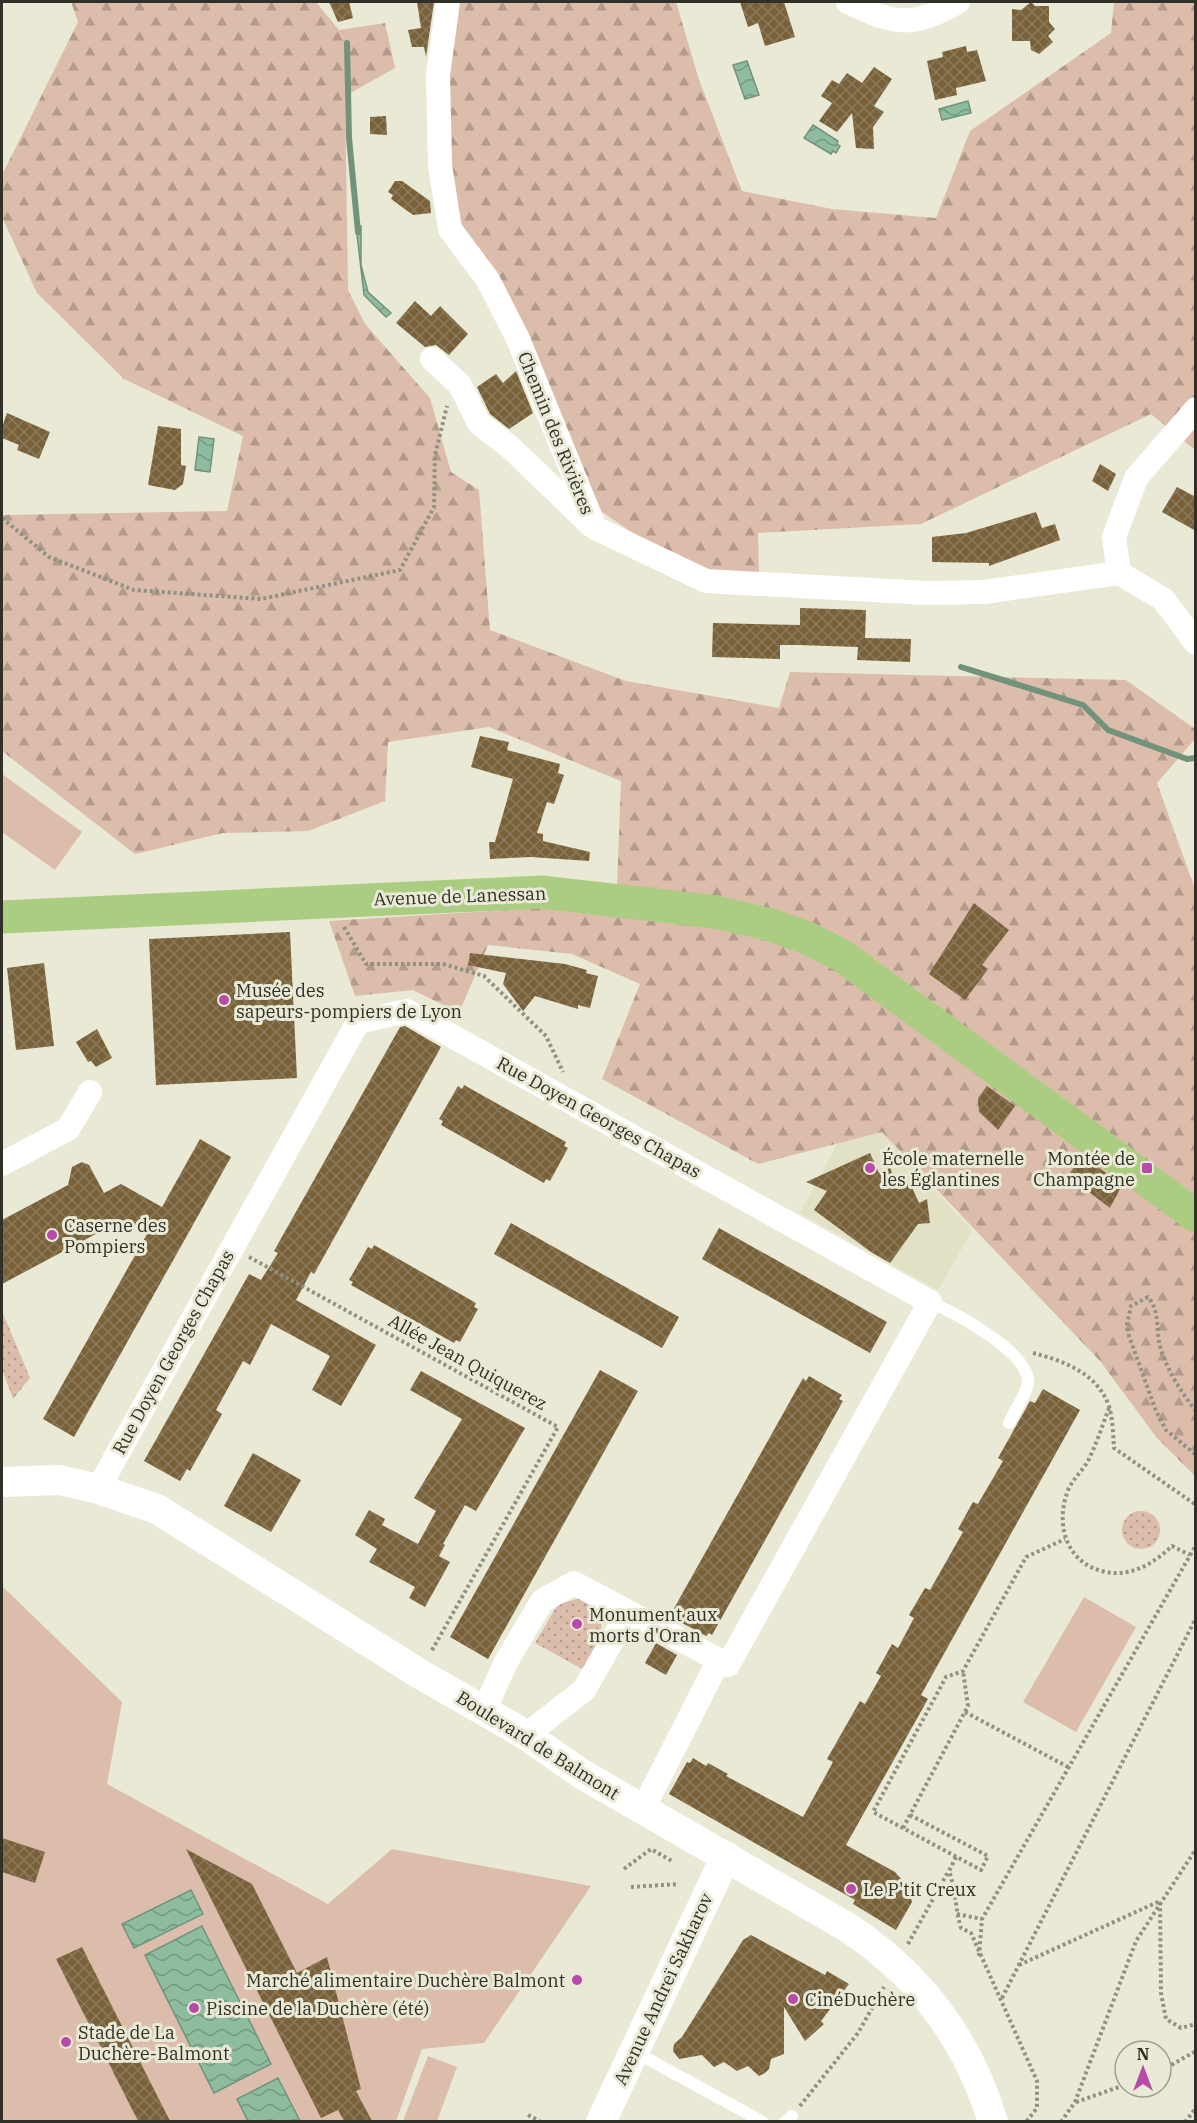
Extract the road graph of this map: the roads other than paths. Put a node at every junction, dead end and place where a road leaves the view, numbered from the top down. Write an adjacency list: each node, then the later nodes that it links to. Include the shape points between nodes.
1 (448, 2): 6 (street, Chemin des Rivières, via 438,75 440,165 450,229 488,280 518,339)
2 (848, 2): 3 (street, via 894,22 933,16)
3 (958, 2)
4 (432, 358): 6 (street, via 460,385 479,423)
5 (1196, 410): 7 (street, via 1136,478 1114,537)
6 (595, 528): 7 (street, Chemin des Rivières, via 706,581 927,593 984,592)
7 (1119, 573): 8 (street, via 1163,599)
8 (1196, 643)
9 (2, 917): 12 (main road, Avenue de Lanessan, via 541,892 716,912 807,938 841,955)
10 (90, 1092): 11 (street, via 68,1129)
11 (2, 1164)
12 (1196, 1216)
13 (930, 1302): 14 (lane, via 964,1317 1026,1369 1028,1383); 16 (street, Rue Doyen Georges Chapas, via 407,1011 358,1022); 18 (street, via 728,1665)
14 (1009, 1423)
15 (2, 1482): 16 (street, Boulevard de Balmont, via 60,1480)
16 (98, 1489): 19 (street, Boulevard de Balmont, via 157,1509)
17 (628, 1613): 18 (street); 19 (street, via 574,1583 542,1601 506,1662); 20 (street, via 584,1690)
18 (719, 1660): 21 (street)
19 (484, 1711): 20 (street, Boulevard de Balmont)
20 (526, 1735): 21 (street, Boulevard de Balmont, via 580,1773)
21 (643, 1809): 22 (street, Boulevard de Balmont)
22 (726, 1856): 23 (street, Avenue Andreï Sakharov); 26 (street, Boulevard de Balmont, via 877,1946 909,1975 946,2021 985,2095)
23 (634, 2051): 24 (street, Avenue Andreï Sakharov); 25 (lane)
24 (601, 2121)
25 (763, 2121)
26 (993, 2121)

